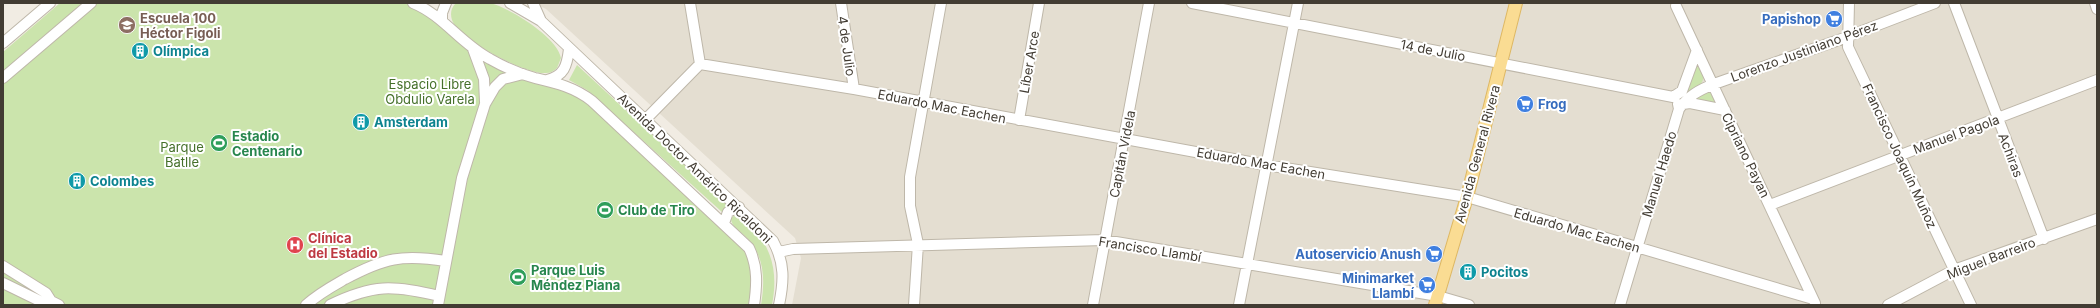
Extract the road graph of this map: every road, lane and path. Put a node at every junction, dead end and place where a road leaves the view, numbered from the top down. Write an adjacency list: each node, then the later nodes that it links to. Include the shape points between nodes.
1 (50, 3): 25 (street)
2 (91, 3): 32 (street)
3 (413, 3): 21 (street, Avenida Doctor Américo Ricaldoni, via 429,10)
4 (446, 3): 21 (street)
5 (510, 3): 22 (street, Avenida Doctor Américo Ricaldoni)
6 (533, 3): 22 (street)
7 (690, 3): 30 (street)
8 (841, 3): 36 (street, 4 de Julio)
9 (942, 3): 38 (street)
10 (1039, 3): 44 (street, Líber Arce)
11 (1150, 3): 45 (street, Capitán Videla)
12 (1192, 3): 23 (street, 14 de Julio)
13 (1298, 3): 23 (street)
14 (1516, 3): 29 (main road, Avenida General Rivera)
15 (1849, 3): 24 (street, Francisco Joaquín Muñoz)
16 (1935, 3): 24 (street, Lorenzo Justiniano Pérez)
17 (1954, 3): 42 (street, Achiras)
18 (2094, 3): 20 (street)
19 (1674, 4): 28 (street, Cipriano Payan)
20 (2097, 9)
21 (442, 20): 26 (street, Avenida Doctor Américo Ricaldoni)
22 (541, 21): 27 (street, Avenida Doctor Américo Ricaldoni)
23 (1294, 24): 29 (street, 14 de Julio); 47 (street)
24 (1847, 37): 35 (street, Lorenzo Justiniano Pérez); 46 (street, Francisco Joaquín Muñoz, via 1848,47)
25 (3, 43)
26 (473, 49): 31 (street, Avenida Doctor Américo Ricaldoni); 39 (street, via 484,78)
27 (568, 49): 33 (street, via 564,71); 43 (street, Avenida Doctor Américo Ricaldoni)
28 (1697, 50): 35 (street, Cipriano Payan); 37 (street, via 1682,91)
29 (1501, 63): 37 (street, 14 de Julio); 48 (main road, Avenida General Rivera)
30 (700, 64): 36 (street, Eduardo Mac Eachen); 43 (street)
31 (524, 74): 33 (street, Avenida Doctor Américo Ricaldoni); 39 (street, via 503,79)
32 (3, 78)
33 (547, 80): 52 (street, Avenida Doctor Américo Ricaldoni, via 573,88 592,101)
34 (2097, 80): 42 (street, Manuel Pagola)
35 (1714, 84): 40 (street, Lorenzo Justiniano Pérez, via 1698,90); 41 (street, Cipriano Payan)
36 (854, 89): 38 (street, Eduardo Mac Eachen)
37 (1673, 97): 40 (street)
38 (923, 103): 44 (street, Eduardo Mac Eachen); 55 (street, via 909,191)
39 (485, 104): 58 (street, via 462,178)
40 (1681, 106): 41 (street, via 1690,103); 56 (street, Manuel Haedo)
41 (1725, 110): 49 (street, Cipriano Payan)
42 (1997, 119): 46 (street, Manuel Pagola); 53 (street, Achiras)
43 (645, 120): 50 (street, Avenida Doctor Américo Ricaldoni)
44 (1019, 120): 45 (street, Eduardo Mac Eachen)
45 (1125, 139): 47 (street, Eduardo Mac Eachen); 54 (street, Capitán Videla)
46 (1898, 155): 49 (street, Manuel Pagola); 61 (street, Francisco Joaquín Muñoz)
47 (1266, 165): 48 (street, Eduardo Mac Eachen); 59 (street)
48 (1467, 197): 56 (street, Eduardo Mac Eachen); 63 (main road, Avenida General Rivera)
49 (1770, 205): 65 (street, Cipriano Payan)
50 (739, 208): 52 (street, via 728,212); 57 (street, Avenida Doctor Américo Ricaldoni, via 773,241)
51 (2097, 219): 53 (street, Miguel Barreiro)
52 (724, 223): 70 (street, Avenida Doctor Américo Ricaldoni, via 749,248 753,258 757,287)
53 (2044, 239): 61 (street, Miguel Barreiro)
54 (1104, 240): 55 (street, Francisco Llambí); 59 (street, Francisco Llambí); 72 (street, Capitán Videla)
55 (918, 244): 57 (street, Francisco Llambí, via 793,249); 71 (street)
56 (1637, 247): 65 (street, Eduardo Mac Eachen); 75 (street, Manuel Haedo)
57 (779, 252): 67 (street, Avenida Doctor Américo Ricaldoni, via 783,267)
58 (446, 261): 64 (street); 68 (street, via 412,257 381,262 317,295)
59 (1247, 265): 63 (street, Francisco Llambí); 73 (street)
60 (3, 266): 66 (street, via 46,293)
61 (1954, 270): 76 (street, Miguel Barreiro); 77 (street, Francisco Joaquín Muñoz)
62 (3, 283): 66 (street, via 42,302)
63 (1436, 300): 74 (street, Francisco Llambí)
64 (438, 301): 69 (street, via 400,288 384,288 354,294)
65 (1814, 302)
66 (55, 303)
67 (783, 304)
68 (306, 305)
69 (330, 305)
70 (754, 305)
71 (914, 305)
72 (1093, 305)
73 (1239, 305)
74 (1469, 305)
75 (1620, 305)
76 (1888, 305)
77 (1972, 305)

